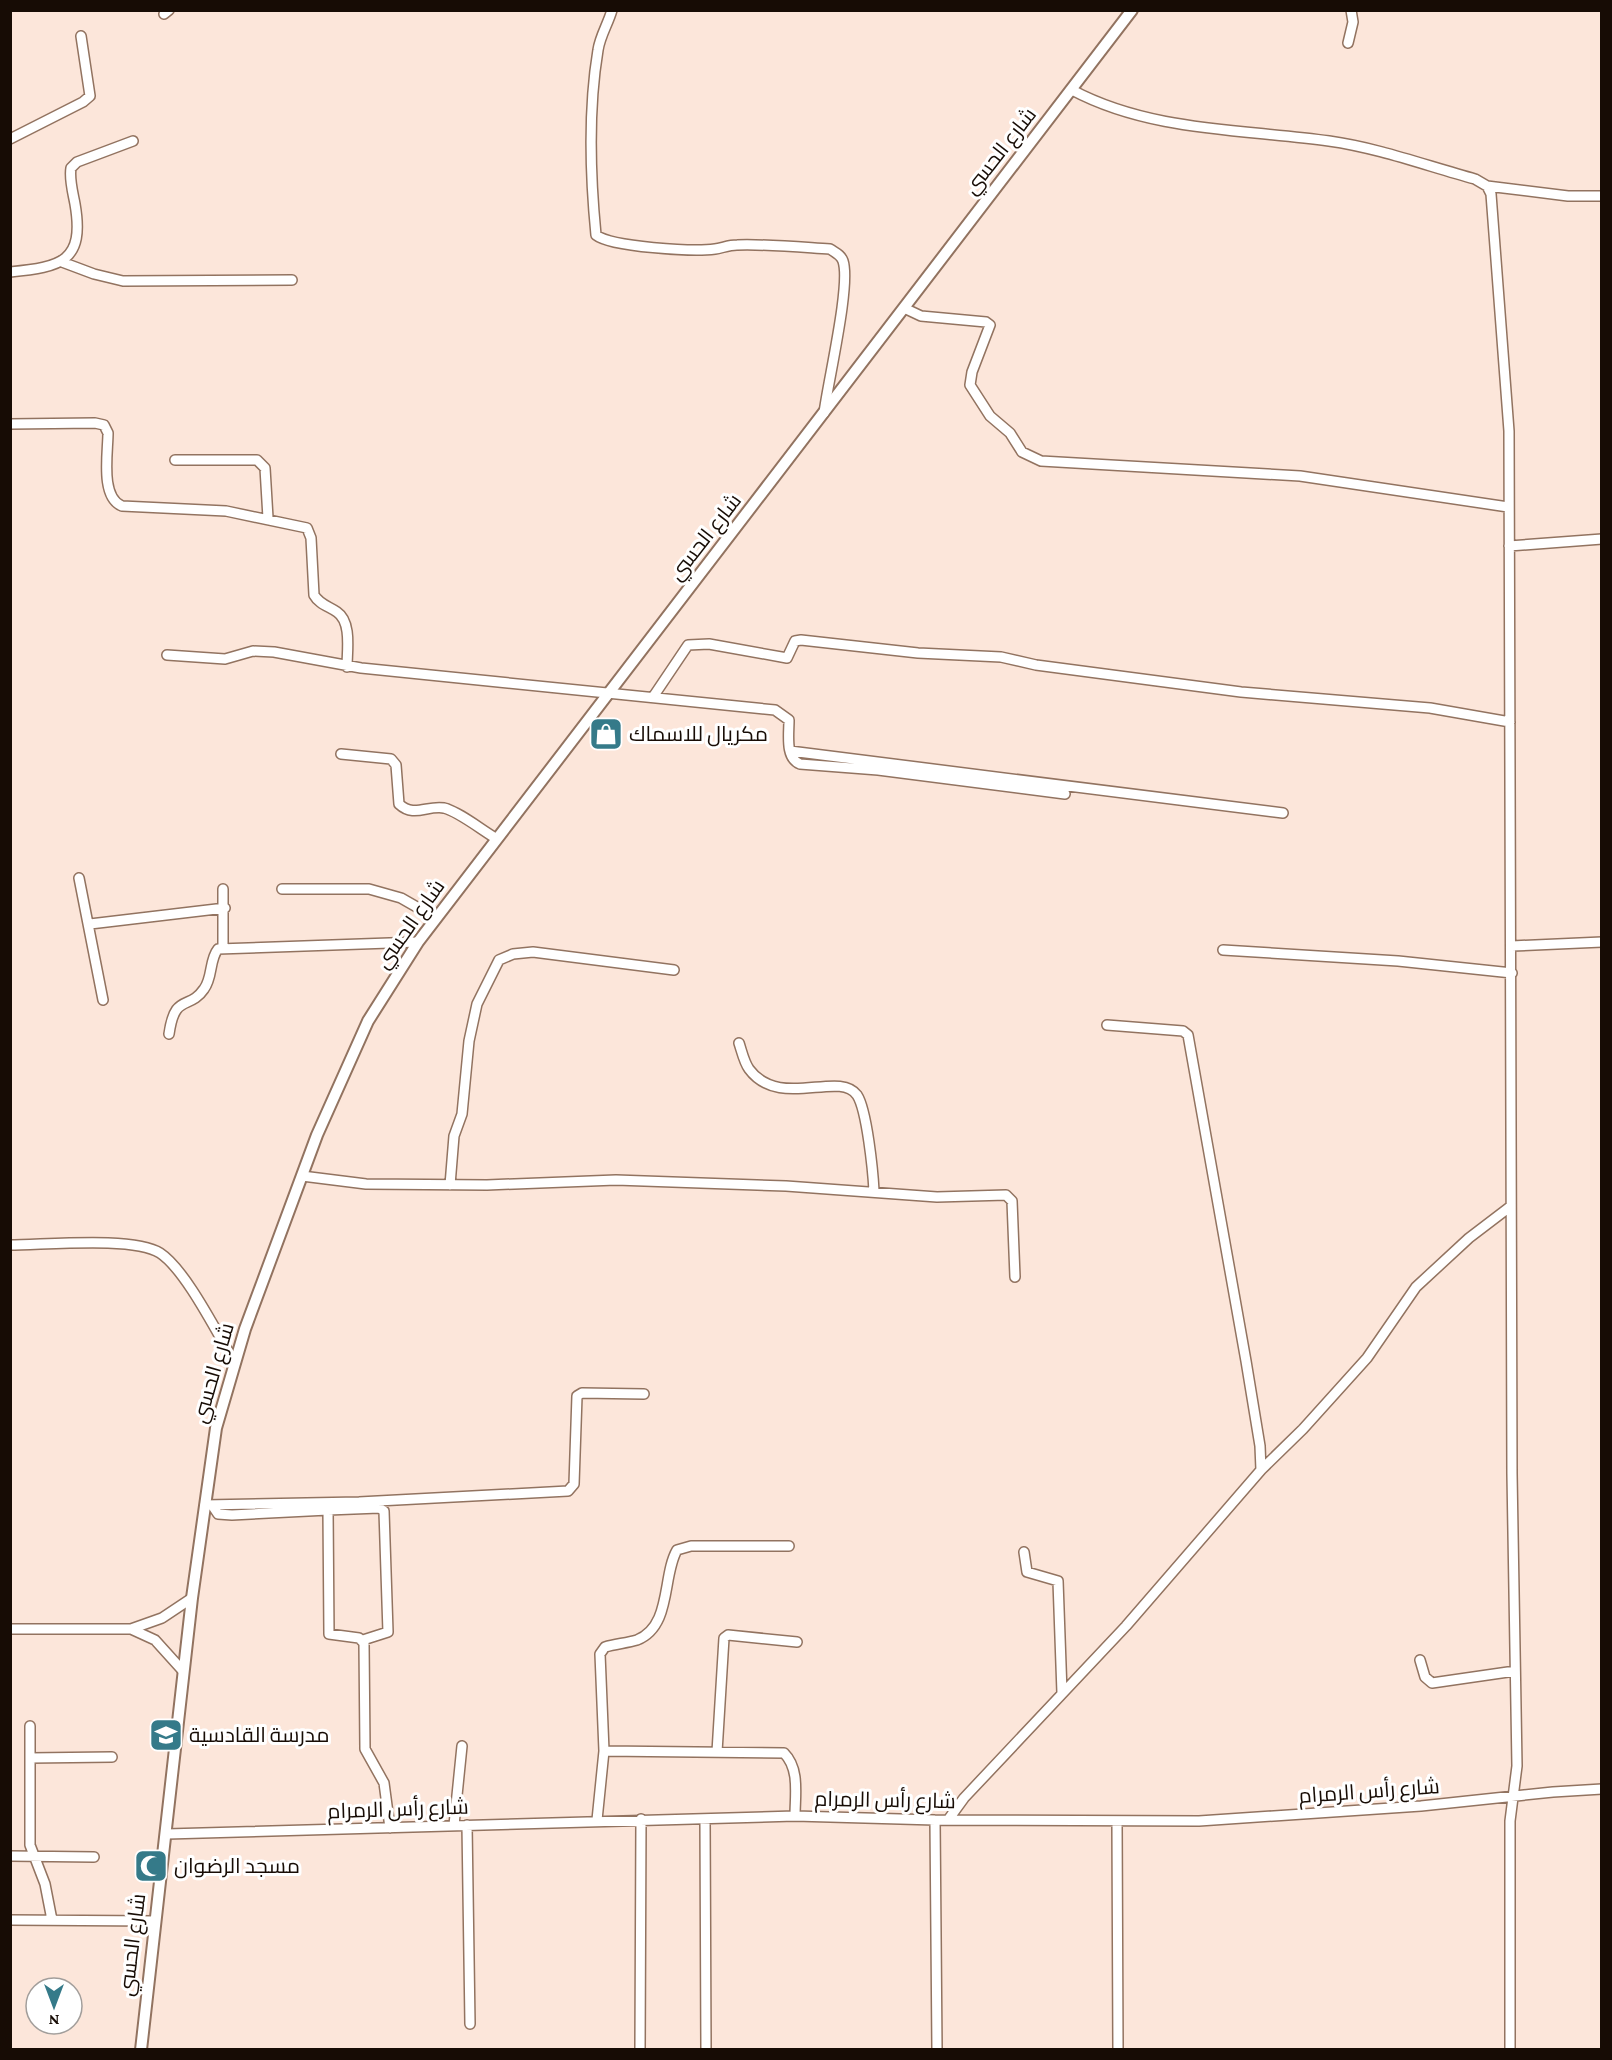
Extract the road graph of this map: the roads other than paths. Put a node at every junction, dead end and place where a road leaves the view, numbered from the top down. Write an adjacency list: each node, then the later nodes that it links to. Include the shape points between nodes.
1 (612, 10): 15 (street, via 598,50 592,95 596,235 641,246 677,249 788,246 830,249 838,254 845,269 842,308)
2 (1132, 10): 6 (street, شارع الحسي)
3 (1352, 10): 5 (street)
4 (81, 36): 7 (street, via 91,92 87,99)
5 (1348, 43)
6 (1072, 90): 9 (street, via 1104,106 1198,129 1331,141 1366,148 1475,179); 14 (street, شارع الحسي)
7 (10, 139)
8 (133, 141): 11 (street, via 72,165 78,235)
9 (1487, 186): 10 (street); 18 (street, via 1494,220 1509,419)
10 (1602, 196)
11 (62, 262): 12 (street, via 44,269); 13 (street, via 123,280)
12 (10, 272)
13 (292, 280)
14 (904, 308): 15 (street, شارع الحسي); 18 (street, via 921,316 990,325 970,385 990,416 1010,433 1022,452 1041,461 1300,477)
15 (824, 415): 24 (street, شارع الحسي)
16 (10, 424): 19 (street, via 104,425 108,433 109,492 113,501 122,506 203,509)
17 (175, 460): 19 (street, via 257,460 265,468)
18 (1508, 507): 21 (street)
19 (268, 518): 23 (street, via 300,524 309,530 314,595 344,620)
20 (1602, 539): 21 (street)
21 (1509, 546): 26 (street)
22 (167, 655): 23 (street, via 225,659 253,651 274,652)
23 (347, 667): 24 (street)
24 (610, 694): 25 (street); 31 (street, شارع الحسي)
25 (653, 697): 26 (street, via 688,645 709,644 787,658 795,641 801,640 918,653 1001,657 1241,692 1430,708); 27 (street, via 775,710 789,720)
26 (1510, 722): 40 (street)
27 (790, 751): 29 (street, via 800,764); 30 (street)
28 (341, 754): 31 (street, via 391,759 396,765 399,804 404,808 444,808)
29 (1065, 794)
30 (1283, 813)
31 (497, 839): 36 (street, شارع الحسي)
32 (79, 878): 37 (street)
33 (223, 889): 35 (street)
34 (282, 889): 36 (street, via 369,889 400,898)
35 (225, 908): 37 (street); 41 (street)
36 (436, 918): 38 (street, شارع الحسي)
37 (90, 924): 45 (street)
38 (418, 942): 41 (street); 49 (street, شارع الحسي, via 368,1021)
39 (1602, 942): 40 (street)
40 (1512, 946): 44 (street)
41 (223, 947): 47 (street, via 215,953 204,989 194,999 178,1005 171,1019)
42 (1223, 950): 44 (street)
43 (674, 970): 50 (street, via 533,952 499,960 475,1013 462,1114 454,1136)
44 (1512, 973): 52 (street)
45 (103, 1000)
46 (1107, 1025): 57 (street, via 1182,1030 1188,1035 1246,1361)
47 (170, 1034)
48 (739, 1044): 51 (street, via 748,1069 774,1088 830,1086 849,1089 857,1095 872,1156)
49 (302, 1176): 50 (street, via 366,1184); 55 (street, شارع الحسي)
50 (450, 1185): 51 (street, via 616,1180)
51 (874, 1191): 54 (street, via 937,1197 1010,1197)
52 (1511, 1206): 57 (street, via 1416,1287 1367,1358 1303,1430); 70 (street)
53 (10, 1245): 55 (street, via 134,1244 159,1252 178,1271)
54 (1015, 1277)
55 (235, 1363): 58 (street, شارع الحسي, via 216,1428)
56 (644, 1394): 59 (street, via 577,1396 574,1484 568,1491)
57 (1261, 1470): 71 (street, via 1126,1626)
58 (208, 1505): 59 (street); 60 (street, via 219,1514 232,1515); 63 (street, شارع الحسي)
59 (360, 1505): 60 (street); 66 (street, via 384,1511 388,1621 384,1636)
60 (328, 1510): 66 (street, via 329,1634)
61 (789, 1546): 74 (street, via 691,1546 678,1550 672,1560 662,1612 652,1626 637,1640 605,1647 600,1654)
62 (1024, 1551): 71 (street, via 1026,1572 1058,1581)
63 (192, 1598): 65 (street, via 162,1618); 69 (street, شارع الحسي)
64 (10, 1629): 65 (street)
65 (131, 1629): 69 (street, via 155,1640)
66 (363, 1640): 89 (street, via 365,1749 384,1783)
67 (797, 1642): 75 (street, via 728,1635 724,1638)
68 (1420, 1660): 70 (street, via 1425,1677 1432,1683)
69 (183, 1671): 90 (street, شارع الحسي)
70 (1515, 1671): 79 (street)
71 (1062, 1693): 85 (street)
72 (30, 1726): 77 (street)
73 (462, 1746): 87 (street)
74 (603, 1751): 75 (street); 83 (street)
75 (717, 1752): 80 (street, via 784,1753 794,1770)
76 (112, 1757): 77 (street)
77 (30, 1758): 92 (street)
78 (1602, 1789): 79 (street, شارع رأس الرمرام)
79 (1514, 1796): 86 (street, شارع رأس الرمرام, via 1199,1821); 103 (street, via 1509,1858)
80 (795, 1816): 82 (street, شارع رأس الرمرام); 84 (street, شارع رأس الرمرام)
81 (641, 1819): 82 (street, شارع رأس الرمرام); 83 (street, شارع رأس الرمرام); 99 (street)
82 (705, 1819): 100 (street)
83 (597, 1820): 88 (street, شارع رأس الرمرام)
84 (935, 1820): 85 (street, شارع رأس الرمرام); 101 (street)
85 (948, 1820): 86 (street, شارع رأس الرمرام)
86 (1117, 1822): 102 (street)
87 (454, 1825): 88 (street, شارع رأس الرمرام); 89 (street, شارع رأس الرمرام)
88 (467, 1825): 97 (street)
89 (390, 1828): 90 (street, شارع رأس الرمرام)
90 (167, 1834): 96 (street, شارع الحسي)
91 (10, 1856): 92 (street)
92 (33, 1857): 93 (street); 95 (street, via 45,1884)
93 (94, 1857)
94 (10, 1920): 95 (street)
95 (52, 1920): 96 (street)
96 (154, 1921): 98 (street, شارع الحسي)
97 (470, 2024)
98 (141, 2049)
99 (640, 2049)
100 (706, 2049)
101 (937, 2049)
102 (1118, 2049)
103 (1510, 2049)

